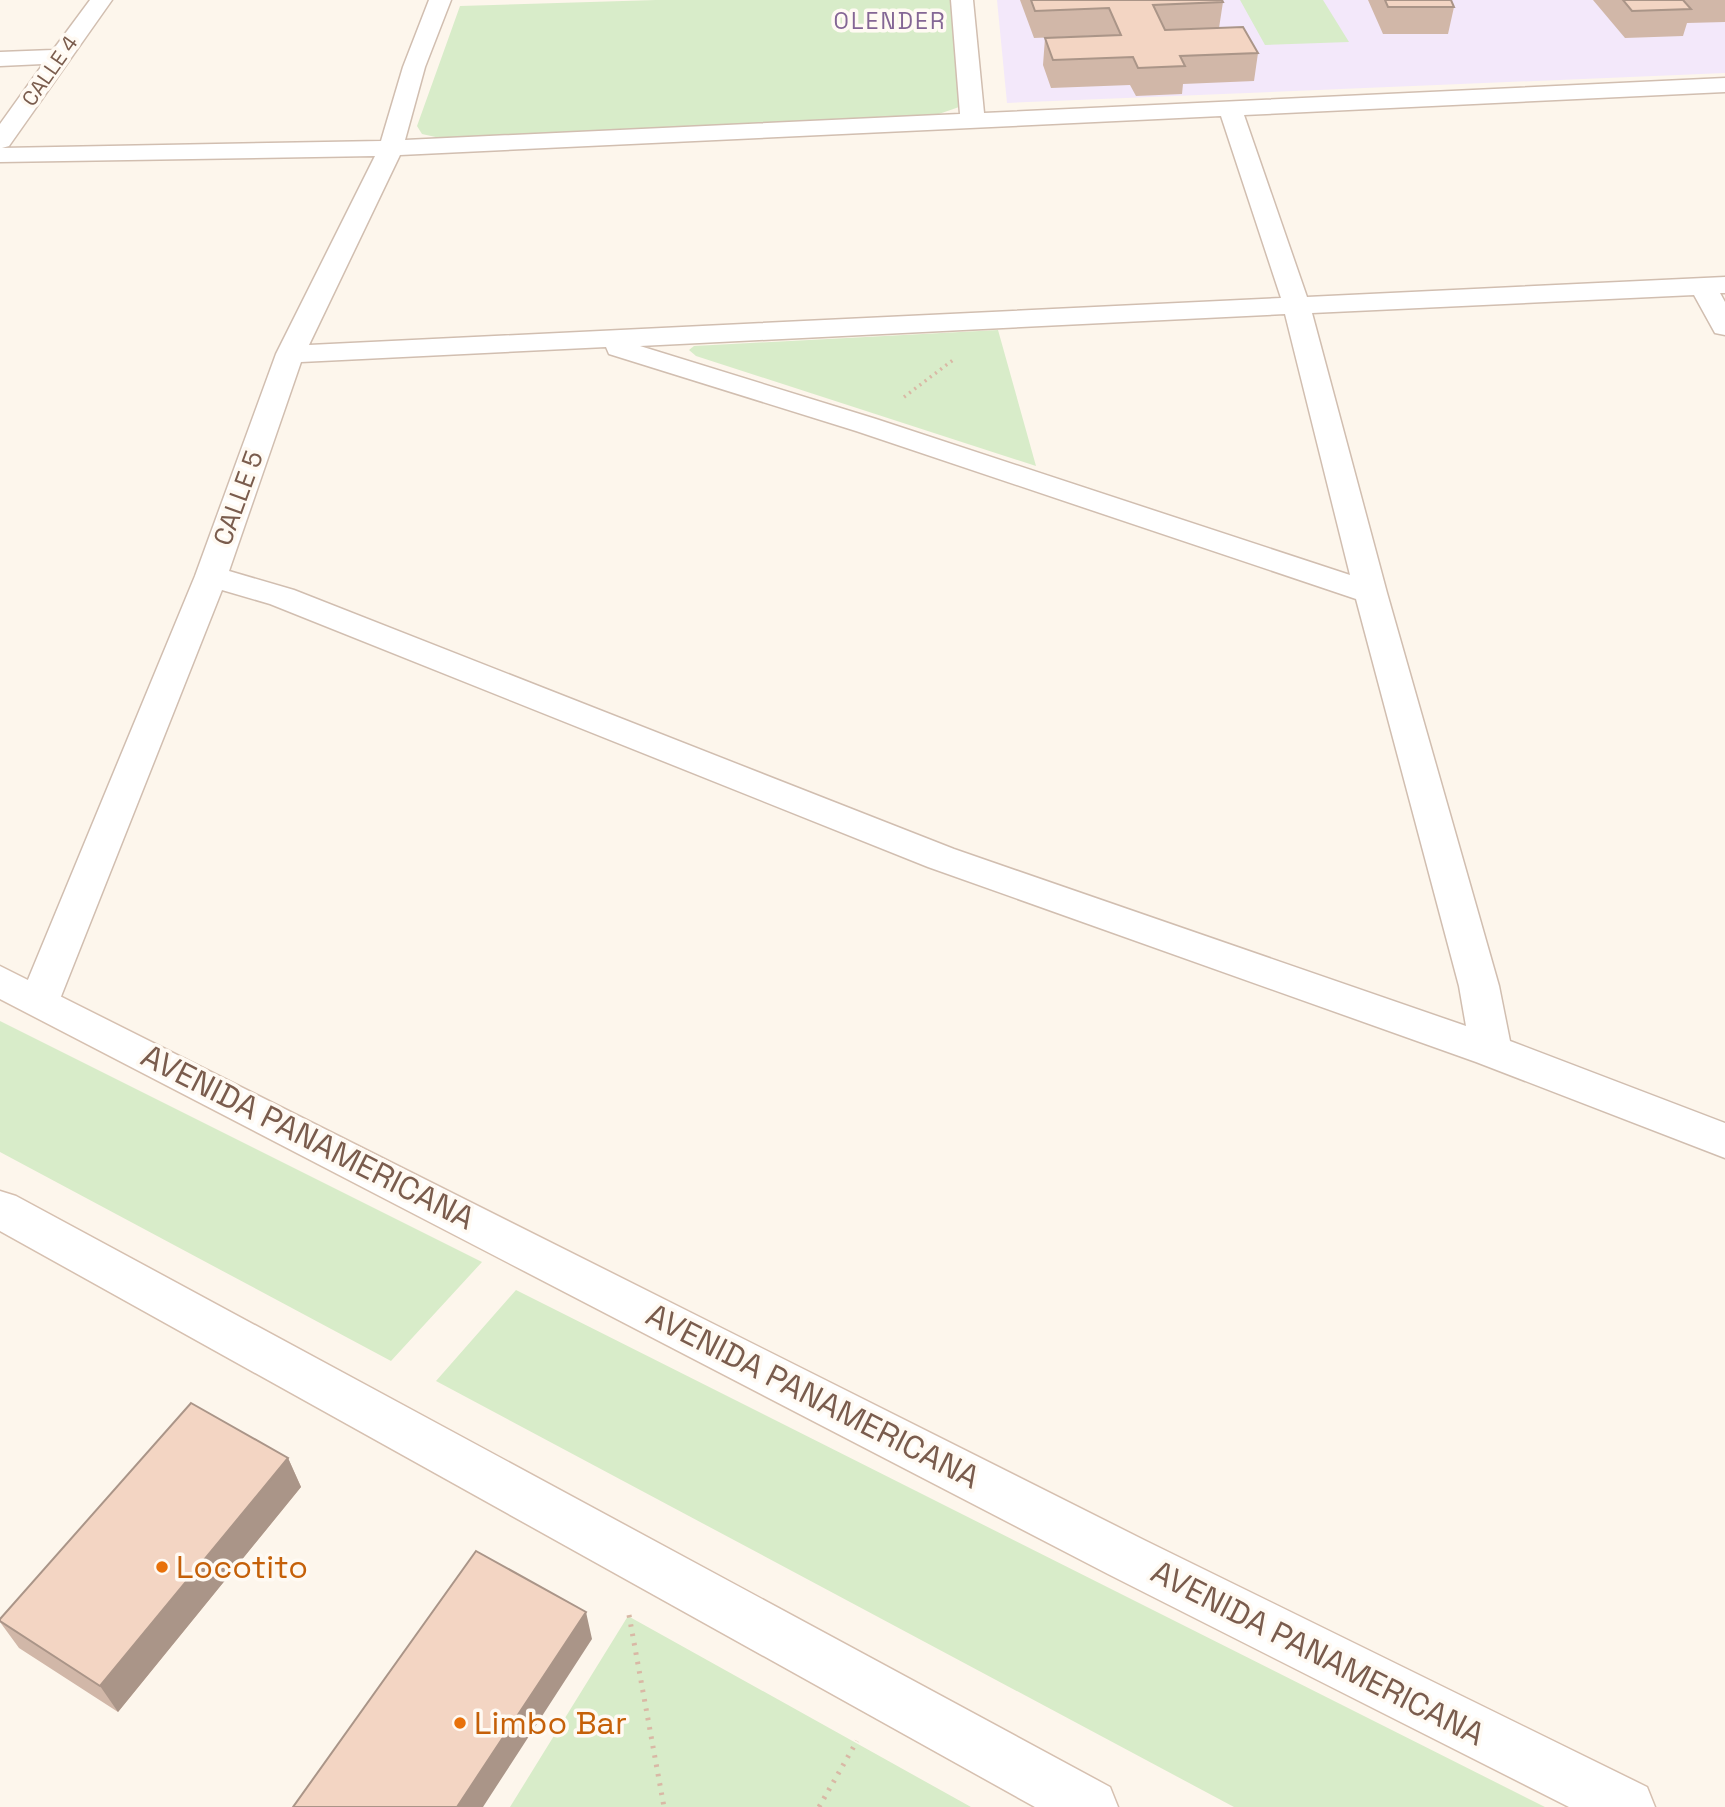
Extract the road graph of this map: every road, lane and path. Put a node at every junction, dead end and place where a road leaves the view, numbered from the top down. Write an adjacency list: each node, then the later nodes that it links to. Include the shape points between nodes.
1 (101, 0): 4 (street, CALLE 4)
2 (440, 0): 10 (street, CALLE 5, via 414,67)
3 (962, 0): 8 (street)
4 (60, 57): 5 (street); 9 (street, CALLE 4)
5 (0, 59)
6 (1725, 85): 7 (street)
7 (1230, 108): 8 (street); 13 (street)
8 (973, 122): 10 (street)
9 (0, 141)
10 (391, 148): 11 (street); 17 (street, CALLE 5)
11 (0, 155)
12 (1713, 285): 13 (street); 15 (street)
13 (1297, 306): 14 (street); 20 (street)
14 (1007, 320): 16 (street); 18 (path)
15 (1725, 327)
16 (594, 340): 17 (street); 18 (street)
17 (290, 354): 19 (street, CALLE 5)
18 (866, 425): 20 (street)
19 (211, 576): 21 (street, CALLE 5); 22 (street, via 282,597 941,858)
20 (1371, 593): 22 (street, via 1479,986)
21 (20, 990): 30 (street, AVENIDA PANAMERICANA, via 1126,1557)
22 (1491, 1051): 23 (street)
23 (1725, 1141)
24 (0, 1209): 25 (street)
25 (657, 1570): 26 (street); 27 (path, via 628,1616)
26 (876, 1690): 28 (path, via 856,1743); 29 (street)
27 (664, 1807)
28 (819, 1807)
29 (1090, 1807)
30 (1627, 1807)

